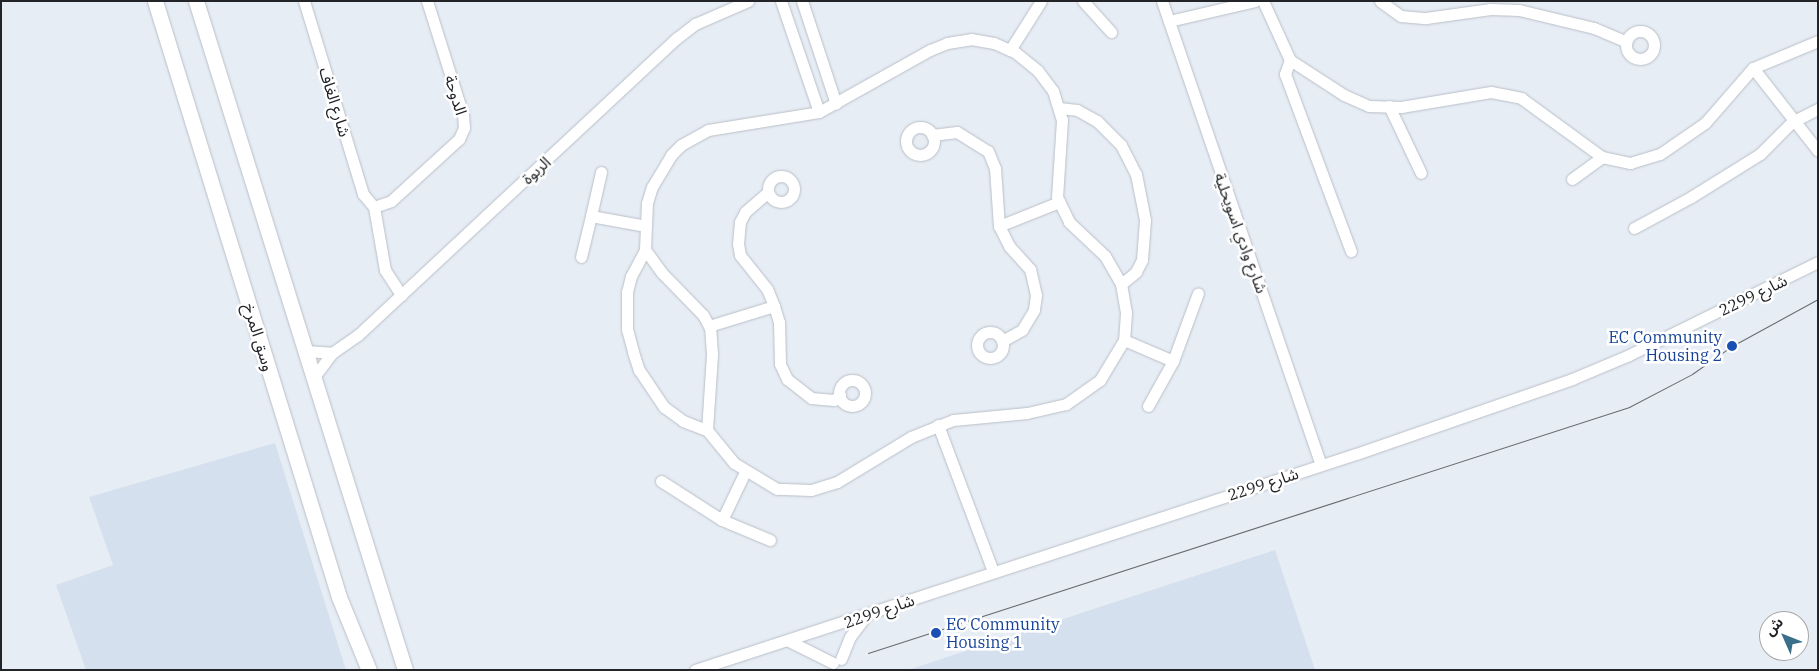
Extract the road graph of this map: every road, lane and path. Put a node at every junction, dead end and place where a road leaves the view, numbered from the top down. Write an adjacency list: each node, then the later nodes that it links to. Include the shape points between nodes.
1 (156, 1): 69 (street, وسق المرخ, via 339,597)
2 (196, 1): 53 (street)
3 (304, 1): 37 (street, شارع الغاف)
4 (427, 1): 37 (street, الدوحة, via 463,115 464,128 460,139 391,201)
5 (748, 1): 48 (street, الربوة, via 695,24 676,38)
6 (781, 1): 16 (street)
7 (802, 1): 15 (street)
8 (1041, 1): 20 (street)
9 (1083, 1): 17 (street)
10 (1162, 1): 14 (street, شارع وادي اسويحلية)
11 (1255, 1): 14 (street)
12 (1263, 1): 21 (street)
13 (1380, 1): 18 (street, via 1401,16 1426,18 1490,9 1519,10 1594,28)
14 (1168, 21): 61 (street, شارع وادي اسويحلية)
15 (809, 24): 16 (street, via 803,30); 23 (street)
16 (791, 29): 27 (street)
17 (1111, 32)
18 (1626, 41)
19 (1818, 41): 22 (street)
20 (1010, 50): 23 (street, via 971,40 947,43); 25 (street, via 1046,80)
21 (1290, 60): 24 (street, via 1344,95 1369,106); 43 (street, via 1285,74)
22 (1753, 68): 28 (street); 31 (street, via 1705,122 1660,154 1630,163)
23 (836, 104): 27 (street)
24 (1389, 106): 31 (street, via 1491,92 1521,98); 33 (street)
25 (1060, 108): 36 (street, via 1062,138 1056,184); 46 (street, via 1076,110 1097,122 1121,145 1136,174 1146,220 1142,260 1136,272)
26 (1818, 109): 28 (street)
27 (819, 112): 39 (street, via 722,126 681,145 664,164 652,187)
28 (1792, 122): 30 (street); 41 (street, via 1760,154 1691,198)
29 (932, 135): 40 (street, via 957,132 988,151 995,168)
30 (1818, 151)
31 (1602, 157): 34 (street)
32 (602, 172): 38 (street)
33 (1421, 173)
34 (1572, 179)
35 (768, 192): 49 (street, via 740,222 738,244 740,254 767,289)
36 (1059, 202): 40 (street); 46 (street, via 1069,222 1104,256)
37 (371, 205): 48 (street, via 385,270)
38 (591, 216): 39 (street); 44 (street)
39 (646, 226): 42 (street)
40 (999, 226): 52 (street, via 1010,246 1030,269 1036,295 1034,310 1022,330)
41 (1634, 228)
42 (645, 250): 50 (street); 60 (street, via 631,276 627,292 627,329 633,352 640,370 664,407 682,421)
43 (1351, 251)
44 (581, 257)
45 (1818, 262): 61 (street, شارع 2299, via 1629,355 1572,379)
46 (1121, 284): 51 (street, via 1126,313)
47 (1198, 293): 55 (street)
48 (401, 295): 54 (street, الربوة, via 358,335)
49 (774, 306): 50 (street); 57 (street, via 779,322 780,364 787,379 811,398 834,400)
50 (709, 326): 60 (street, via 712,354)
51 (1124, 340): 55 (street); 59 (street, via 1100,380 1066,404 1027,413 953,420)
52 (1002, 341)
53 (306, 351): 54 (street); 56 (street)
54 (332, 353): 56 (street, الربوة)
55 (1173, 361): 58 (street)
56 (314, 376): 70 (street)
57 (840, 395)
58 (1148, 406)
59 (938, 425): 62 (street, via 911,437 837,482 811,490 777,490); 66 (street)
60 (707, 430): 62 (street, via 726,455)
61 (1321, 465): 66 (street, شارع 2299)
62 (746, 472): 64 (street)
63 (662, 481): 64 (street)
64 (722, 520): 65 (street)
65 (770, 540)
66 (994, 571): 67 (street, شارع 2299)
67 (865, 617): 68 (street, شارع 2299); 68 (street, via 837,661)
68 (789, 641): 71 (street, شارع 2299)
69 (369, 670)
70 (405, 670)
71 (695, 670)

